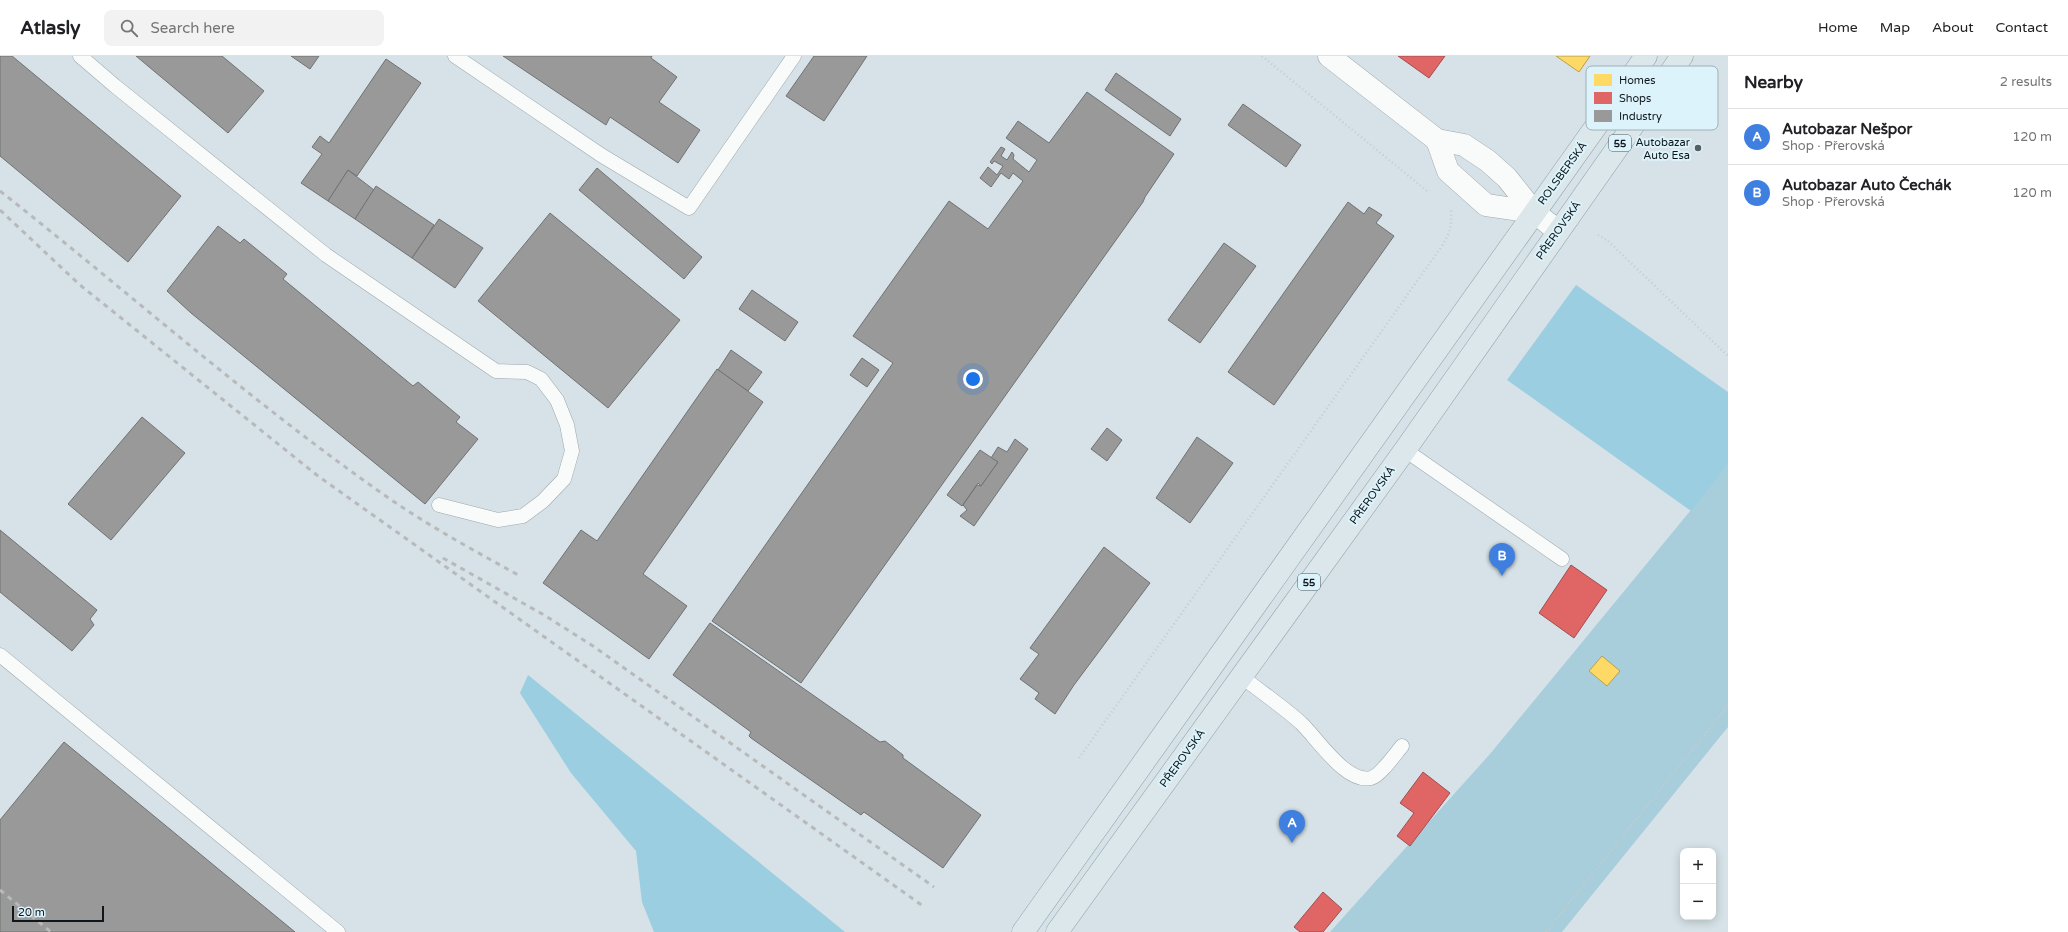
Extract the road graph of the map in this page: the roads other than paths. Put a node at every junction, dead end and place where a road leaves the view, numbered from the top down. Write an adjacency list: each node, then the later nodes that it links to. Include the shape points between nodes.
1 (80, 56): 15 (lane, via 326,255 496,371 526,372 541,379 557,400 567,425 572,451 564,479 543,501 523,516 498,520)
2 (455, 56): 3 (lane, via 601,155 689,208)
3 (794, 56)
4 (1329, 56): 11 (street)
5 (1646, 56): 7 (main road, ROLSBERSKÁ / 55)
6 (1682, 56): 8 (main road, PŘEROVSKÁ / 55)
7 (1639, 66)
8 (1675, 66)
9 (1593, 130): 12 (main road, ROLSBERSKÁ / 55)
10 (1630, 130): 13 (main road, PŘEROVSKÁ / 55)
11 (1437, 140): 12 (street, via 1464,145 1488,161 1507,178); 12 (street, via 1448,171 1486,205)
12 (1534, 212): 13 (street); 21 (main road, 55)
13 (1558, 231): 14 (main road, PŘEROVSKÁ / 55)
14 (1405, 450): 16 (lane); 18 (main road, PŘEROVSKÁ / 55)
15 (439, 505)
16 (1562, 560)
17 (0, 655): 20 (lane)
18 (1241, 676): 19 (lane, via 1301,724 1349,772 1361,778 1371,778 1378,774); 22 (main road, PŘEROVSKÁ / 55)
19 (1402, 746)
20 (338, 932)
21 (1023, 932)
22 (1057, 932)

